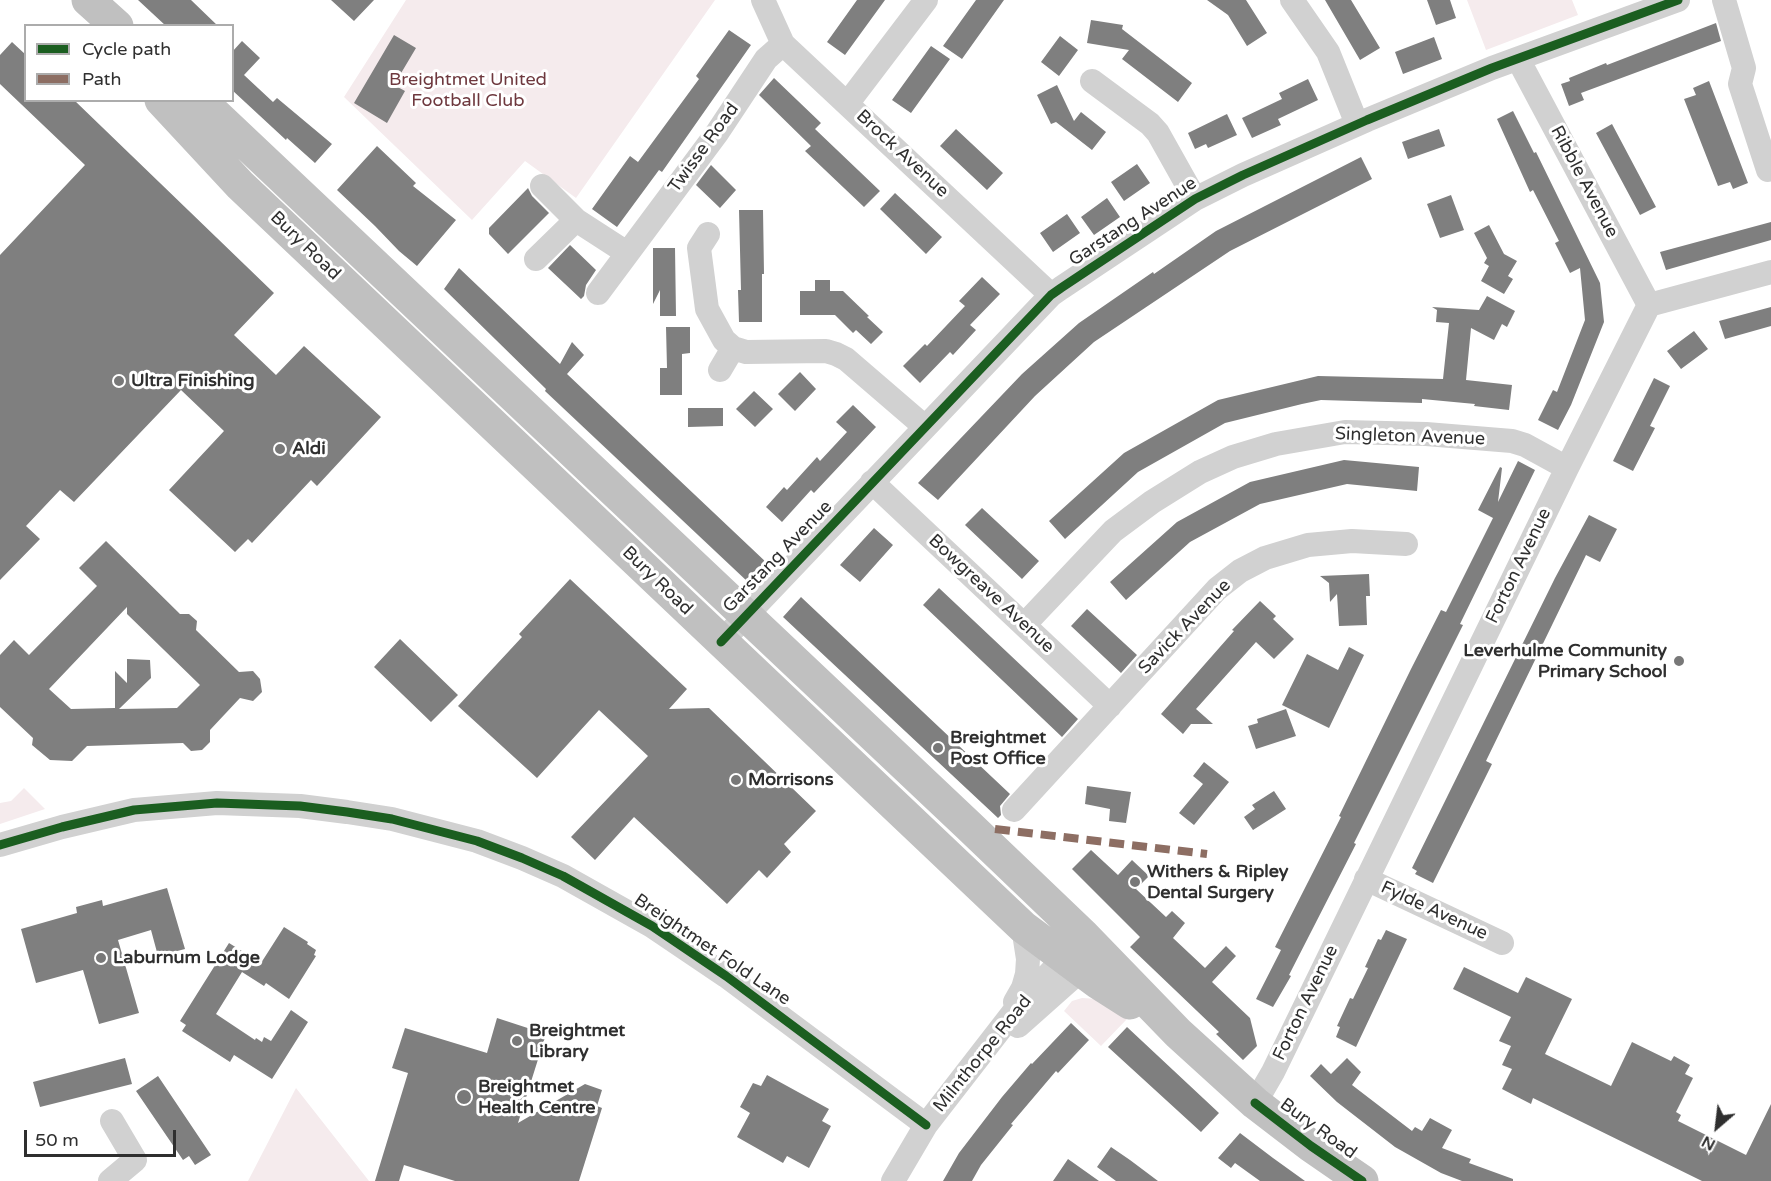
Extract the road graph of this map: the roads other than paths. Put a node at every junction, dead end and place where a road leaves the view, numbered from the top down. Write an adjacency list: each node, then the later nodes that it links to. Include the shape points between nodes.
1 (926, 0): 13 (street)
2 (1292, 0): 14 (street, via 1328,52)
3 (1724, 0): 15 (street, via 1744,68 1740,84)
4 (1666, 2): 9 (street, Garstang Avenue)
5 (760, 6): 8 (street, Brock Avenue)
6 (95, 9): 7 (highway)
7 (114, 24)
8 (783, 44): 13 (street, Brock Avenue); 20 (street, Twisse Road, via 766,59 717,133)
9 (1518, 59): 14 (street, Garstang Avenue); 25 (street, Ribble Avenue)
10 (1092, 81): 17 (street, via 1158,133)
11 (163, 102): 34 (highway, Bury Road, via 240,184)
12 (202, 102): 32 (highway, Bury Road)
13 (848, 104): 24 (street, Brock Avenue)
14 (1357, 124): 17 (street, Garstang Avenue)
15 (1768, 170)
16 (542, 186): 18 (street)
17 (1195, 199): 24 (street, Garstang Avenue)
18 (576, 220): 20 (street); 21 (street)
19 (697, 240): 26 (street, via 707,309 724,340)
20 (627, 253): 23 (street, Twisse Road)
21 (536, 259)
22 (1771, 272): 25 (street)
23 (598, 292)
24 (1051, 295): 28 (street, Garstang Avenue)
25 (1649, 305): 29 (street, Forton Avenue)
26 (733, 348): 27 (street); 28 (street, via 746,352 836,354)
27 (720, 370)
28 (926, 427): 30 (street, Garstang Avenue)
29 (1567, 468): 33 (street, Singleton Avenue, via 1512,441 1426,434 1345,432 1265,447 1200,472 1152,502 1113,531); 38 (street, Forton Avenue)
30 (872, 482): 32 (street, Garstang Avenue); 33 (street, Bowgreave Avenue)
31 (1406, 543): 35 (street, Savick Avenue, via 1352,541 1308,545 1265,558 1240,571 1217,589)
32 (746, 615): 34 (street, Garstang Avenue); 41 (highway, Bury Road)
33 (1024, 625): 35 (street, Bowgreave Avenue)
34 (720, 642): 39 (highway, Bury Road)
35 (1110, 706): 36 (street, Savick Avenue)
36 (1014, 810)
37 (0, 845): 45 (street, Breightmet Fold Lane, via 134,810 217,802 347,812 477,841 562,876 652,926 726,976)
38 (1366, 879): 40 (street, Fylde Avenue); 43 (street, Forton Avenue)
39 (1023, 927): 41 (highway, Bury Road); 42 (street, via 1028,959 1023,988)
40 (1502, 943)
41 (1079, 951): 42 (street, Milnthorpe Road, via 1012,1014); 43 (highway, Bury Road, via 1106,988 1178,1033)
42 (986, 1047): 45 (street, Milnthorpe Road)
43 (1255, 1103): 48 (highway, Bury Road)
44 (112, 1121): 46 (street, via 135,1160)
45 (926, 1125): 47 (street, Milnthorpe Road)
46 (110, 1181)
47 (893, 1181)
48 (1362, 1181)

